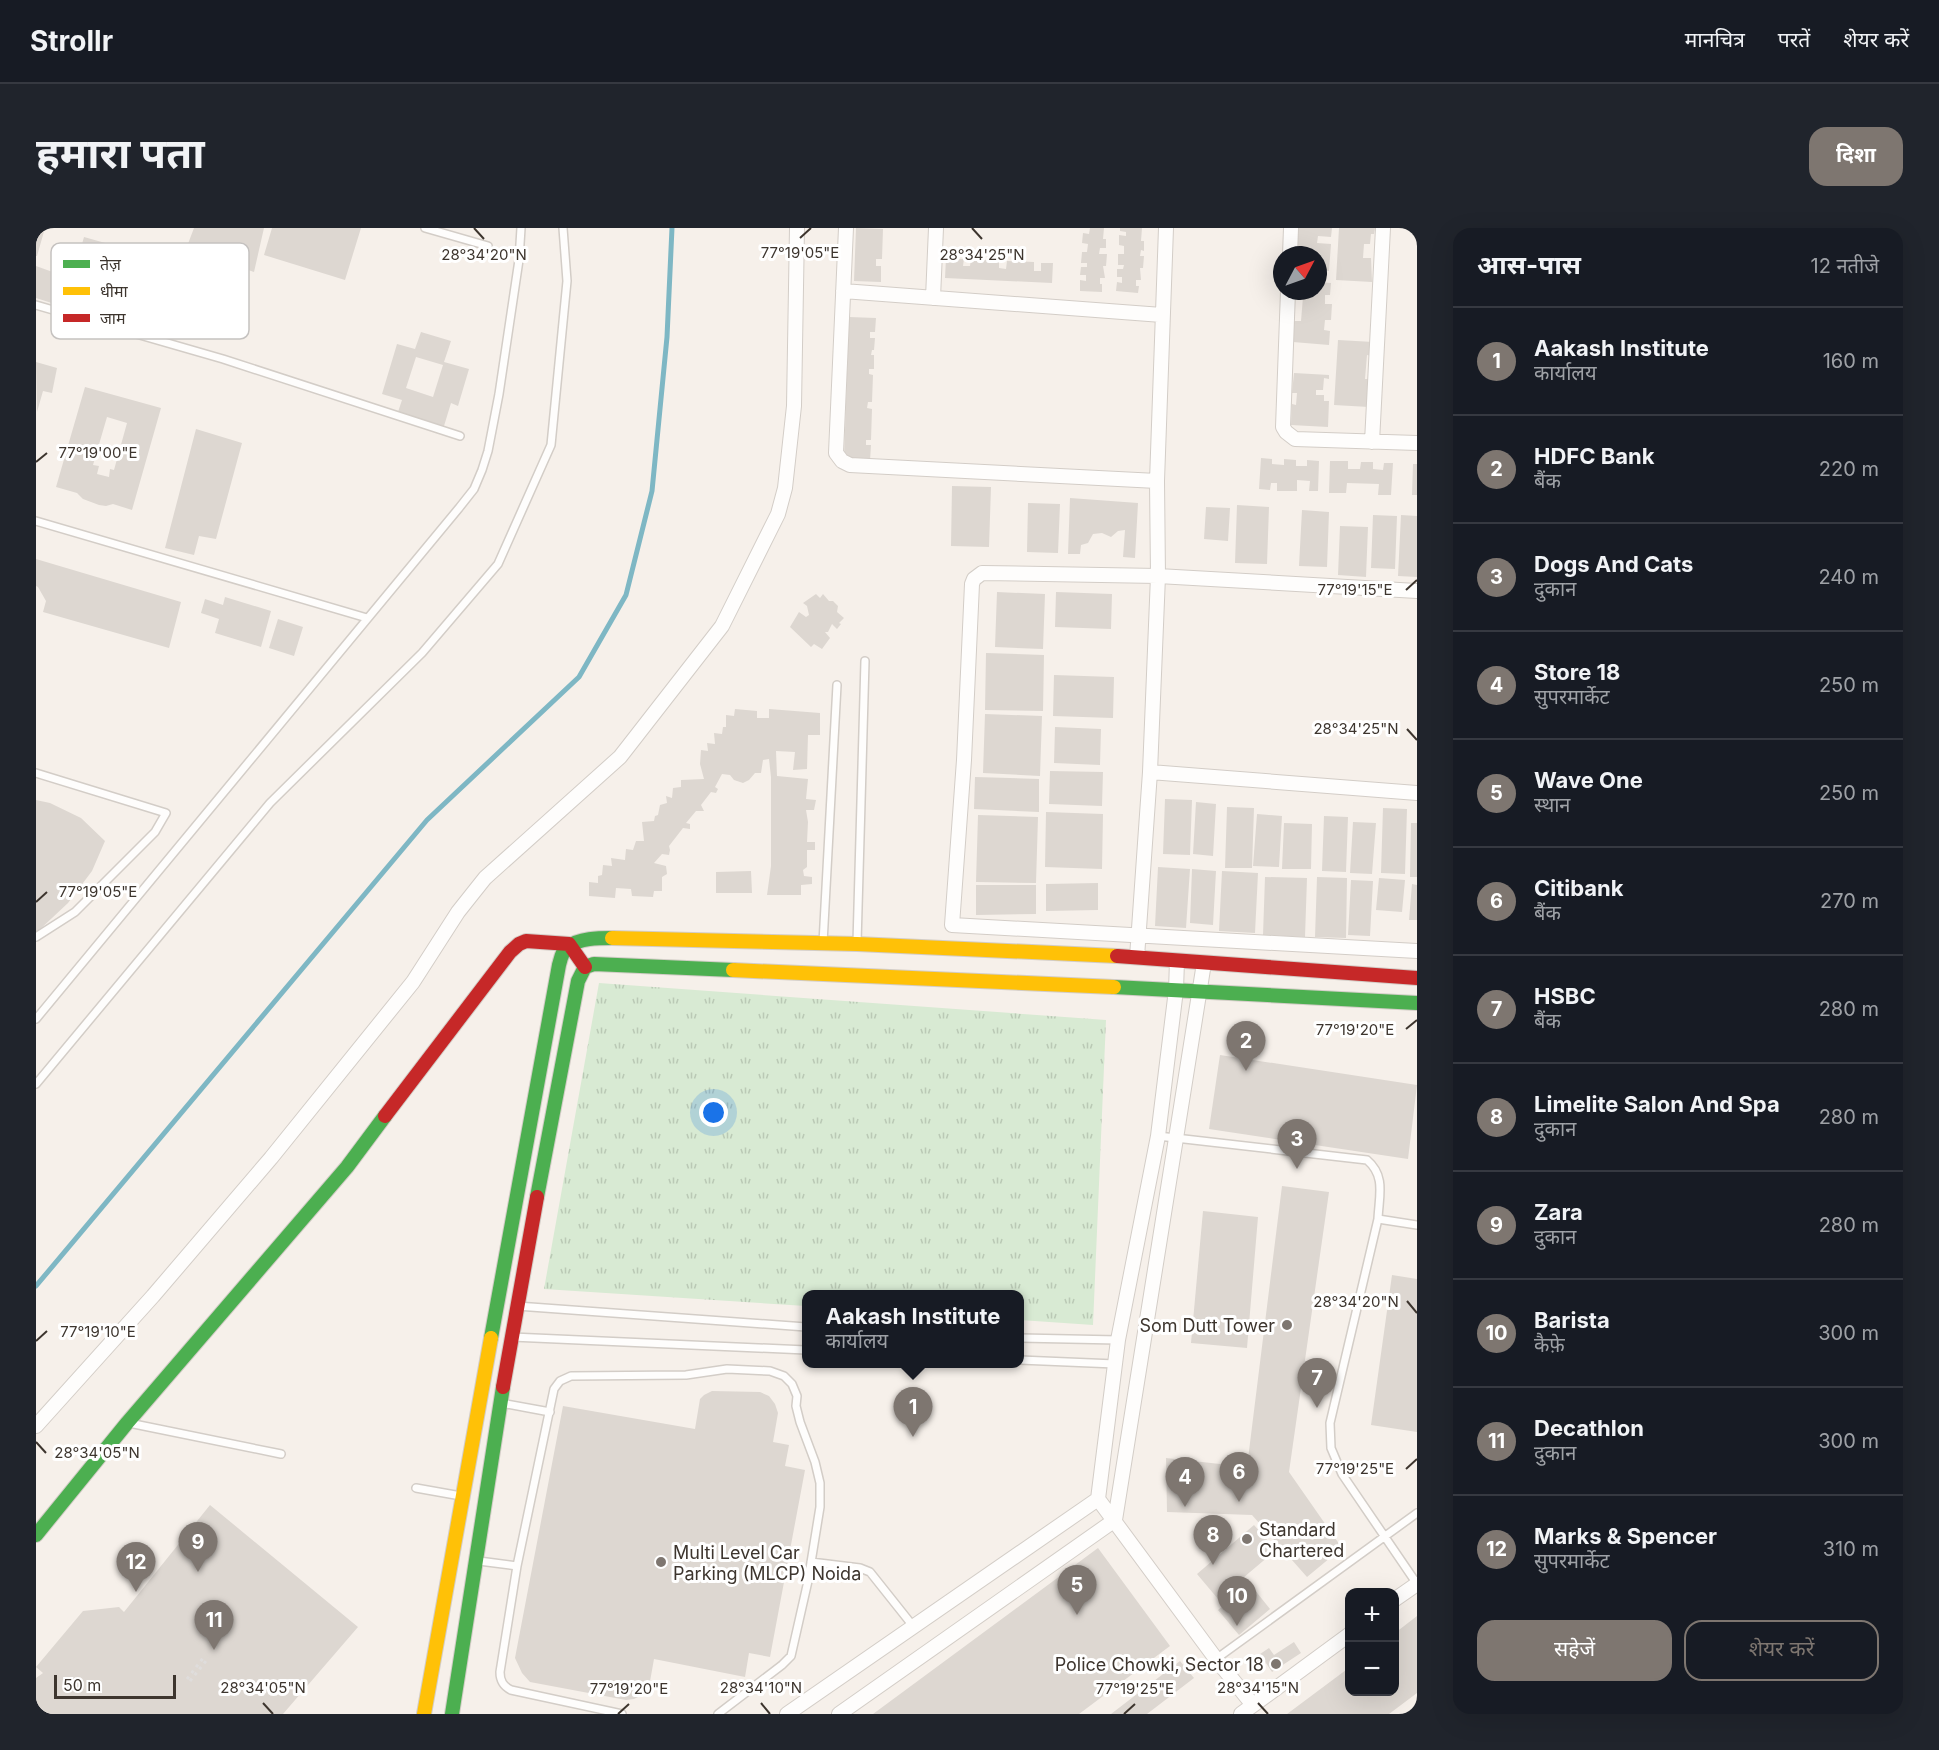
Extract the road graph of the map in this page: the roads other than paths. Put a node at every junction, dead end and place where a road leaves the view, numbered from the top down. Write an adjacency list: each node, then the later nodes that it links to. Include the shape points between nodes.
1 (425, 228): 10 (lane)
2 (521, 228): 26 (lane, via 499,393 482,470 474,489)
3 (563, 228): 47 (lane, via 567,281 551,445 498,564 422,653 270,803)
4 (797, 228): 63 (street, via 794,406 785,488 778,514 722,626 620,757 485,878 413,982 271,1158)
5 (846, 228): 12 (street)
6 (936, 228): 13 (street)
7 (1166, 228): 17 (street)
8 (1291, 228): 11 (street)
9 (1383, 228): 20 (street)
10 (488, 246)
11 (1290, 246)
12 (843, 291): 13 (street); 22 (street, via 836,453 842,461 850,465)
13 (933, 298): 17 (street)
14 (1288, 300): 20 (street, via 1283,427 1295,439)
15 (36, 305): 16 (lane)
16 (51, 309)
17 (1162, 315): 22 (street)
18 (154, 339): 19 (lane)
19 (460, 436)
20 (1372, 442): 21 (street)
21 (1417, 443)
22 (1157, 481): 24 (street)
23 (36, 521): 26 (lane)
24 (1158, 576): 25 (street); 29 (street); 32 (street, via 981,573 974,579 952,925)
25 (1417, 591)
26 (367, 618): 46 (lane)
27 (866, 661): 36 (lane)
28 (837, 685): 35 (lane)
29 (1150, 772): 31 (street); 32 (street)
30 (36, 773): 33 (lane, via 166,813 155,832 75,912)
31 (1417, 793)
32 (1139, 936): 37 (street); 38 (street)
33 (36, 937)
34 (569, 944): 35 (street, via 598,938); 41 (street); 62 (street, via 525,942 510,952 347,1167); 66 (street, via 563,949 556,976)
35 (823, 944): 36 (street)
36 (857, 944): 38 (street)
37 (1417, 951)
38 (1137, 957): 39 (street)
39 (1177, 961): 40 (street); 43 (street)
40 (1204, 963): 42 (street); 44 (street)
41 (585, 967): 43 (street, via 594,964); 52 (street, via 578,981)
42 (1417, 978)
43 (1176, 990): 44 (street); 48 (street)
44 (1201, 991): 45 (street); 49 (street)
45 (1417, 1003)
46 (36, 1019)
47 (36, 1084)
48 (1158, 1136): 49 (lane); 56 (street)
49 (1176, 1138): 50 (lane, via 1367,1160 1380,1179); 69 (street)
50 (1378, 1219): 51 (lane); 71 (lane, via 1330,1432 1331,1448 1342,1474)
51 (1417, 1225)
52 (517, 1306): 53 (lane); 54 (street)
53 (802, 1327)
54 (512, 1337): 57 (lane); 60 (street)
55 (1024, 1338): 56 (lane)
56 (1119, 1340): 59 (street)
57 (802, 1350)
58 (1024, 1360): 59 (lane)
59 (1115, 1364): 67 (street)
60 (501, 1403): 61 (lane); 72 (street)
61 (550, 1412): 73 (lane, via 554,1389 560,1380 571,1376 686,1375 727,1369 770,1371 784,1376 797,1396 800,1422 820,1484); 74 (lane)
62 (127, 1423): 64 (lane); 70 (street)
63 (36, 1426)
64 (281, 1454)
65 (416, 1488): 66 (lane)
66 (463, 1497): 81 (street)
67 (1098, 1499): 69 (street); 77 (street)
68 (1417, 1513): 71 (lane)
69 (1115, 1520): 79 (street); 86 (street)
70 (36, 1535)
71 (1385, 1537): 75 (lane); 79 (lane)
72 (476, 1560): 74 (lane); 82 (street)
73 (811, 1562): 77 (lane, via 870,1572); 84 (lane, via 791,1656)
74 (517, 1566): 83 (lane, via 500,1680 511,1690)
75 (1417, 1584): 76 (street)
76 (1399, 1597)
77 (913, 1626): 85 (street)
78 (1345, 1638): 80 (street)
79 (1216, 1659): 80 (street)
80 (1253, 1705): 87 (street)
81 (424, 1714)
82 (452, 1714)
83 (622, 1714)
84 (718, 1714)
85 (788, 1714)
86 (839, 1714)
87 (1241, 1714)

